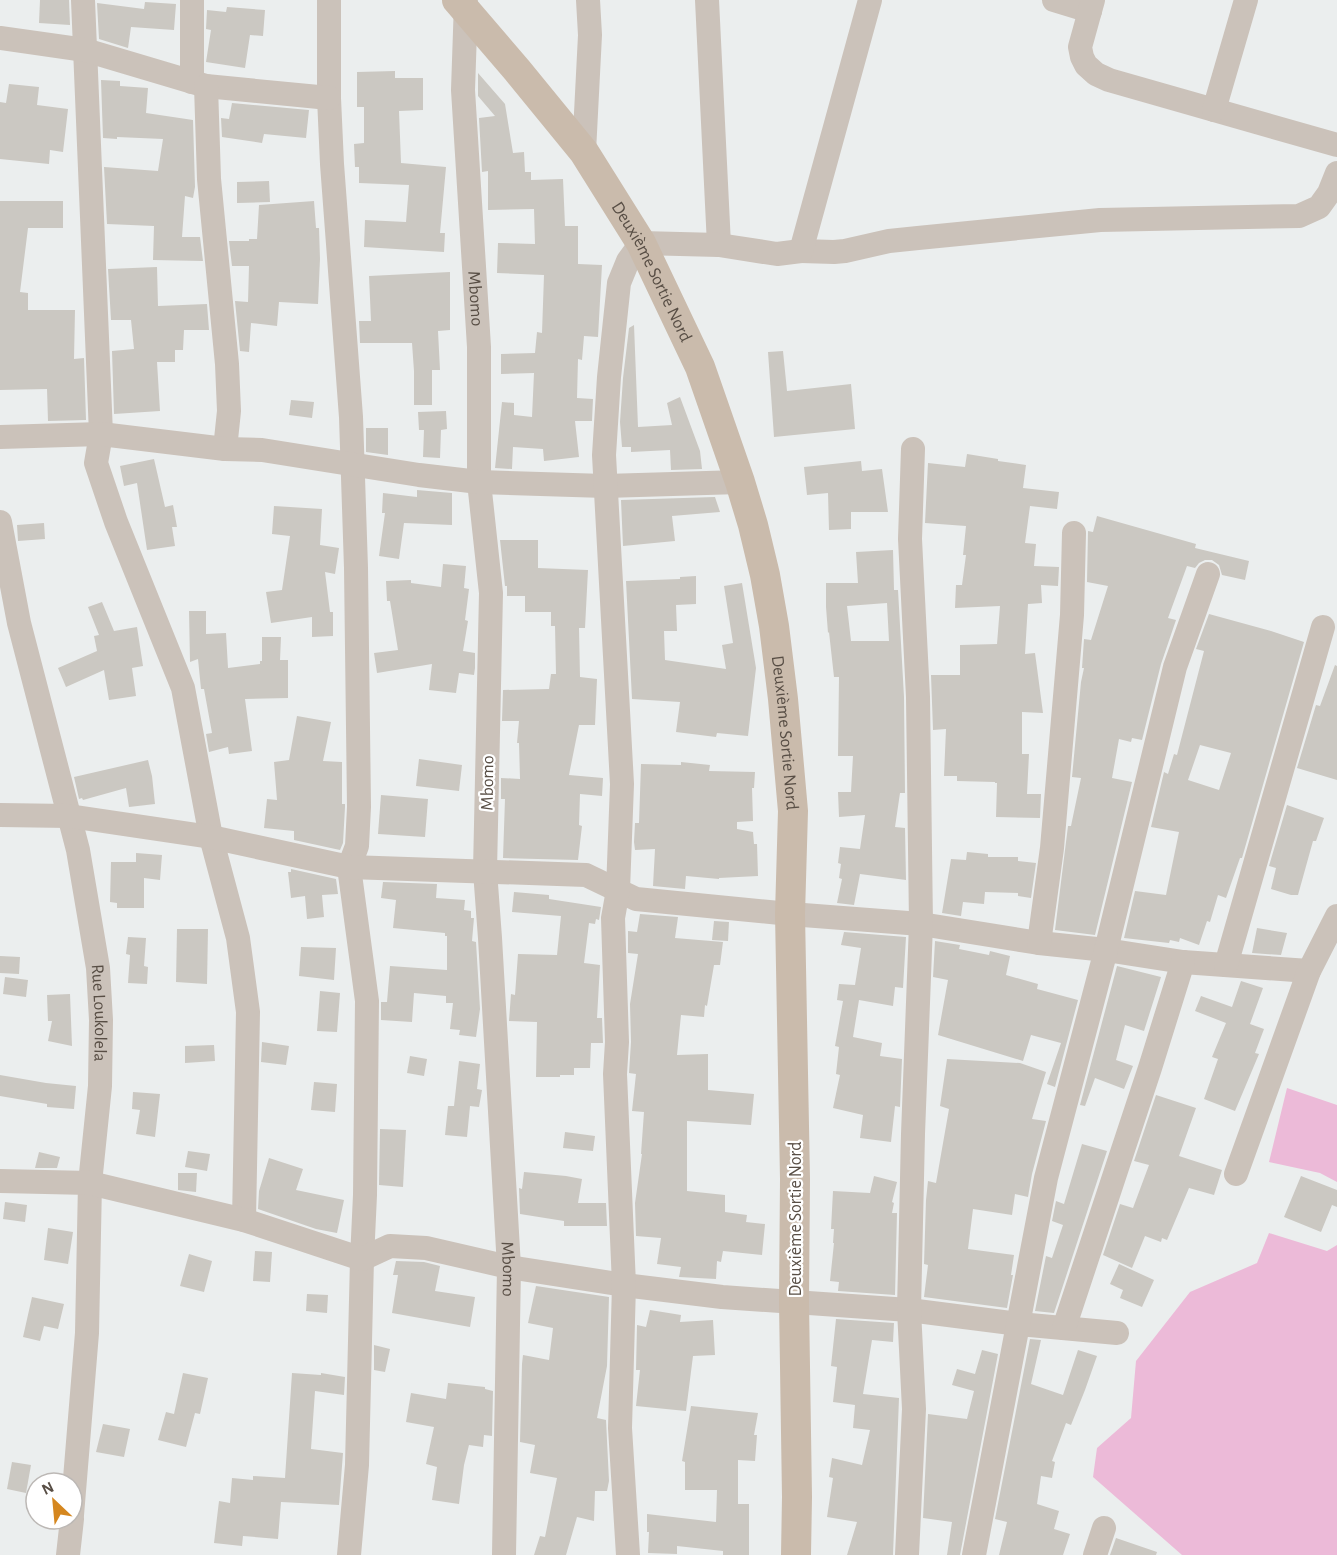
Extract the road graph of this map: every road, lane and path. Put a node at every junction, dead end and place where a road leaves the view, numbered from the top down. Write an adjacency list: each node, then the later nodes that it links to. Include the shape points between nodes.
1 (82, 0): 12 (street)
2 (192, 0): 13 (street)
3 (329, 0): 14 (street)
4 (588, 0): 17 (street)
5 (707, 0): 20 (street)
6 (870, 0): 21 (street)
7 (1054, 0): 10 (street)
8 (1246, 0): 15 (street)
9 (463, 4): 17 (main road, Deuxième Sortie Nord); 27 (street, Mbomo, via 463,90 478,347)
10 (1092, 5): 15 (street, via 1080,46 1086,65 1096,74)
11 (0, 38): 12 (street)
12 (85, 50): 13 (street); 22 (street)
13 (199, 84): 14 (street); 24 (street, via 227,364 229,411)
14 (329, 98): 26 (street)
15 (1214, 110): 16 (street)
16 (1337, 145)
17 (584, 152): 19 (main road, Deuxième Sortie Nord)
18 (1337, 173): 21 (street, via 1319,207 1299,216 1100,220 918,238 845,251)
19 (641, 243): 20 (street); 28 (main road, Deuxième Sortie Nord, via 700,367); 29 (street, via 619,283 609,377)
20 (719, 245): 21 (street, via 777,254)
21 (801, 251)
22 (101, 434): 23 (street); 24 (street); 36 (street, via 96,463 183,688)
23 (0, 437)
24 (225, 449): 26 (street, via 262,450)
25 (913, 449): 42 (street, via 910,539 918,697)
26 (353, 465): 27 (street); 37 (street, via 358,807 357,846)
27 (479, 482): 29 (street); 38 (street, Mbomo, via 491,593)
28 (740, 482): 29 (street); 40 (main road, Deuxième Sortie Nord, via 765,575 783,699 794,812)
29 (605, 486): 39 (street, via 622,784)
30 (0, 522): 35 (street, Rue Loukolela, via 19,623)
31 (1074, 533): 43 (street, via 1070,638 1052,848)
32 (1208, 574): 44 (street, via 1175,667)
33 (1323, 627): 46 (street)
34 (0, 815): 35 (street)
35 (69, 816): 36 (street); 50 (street, Rue Loukolela, via 99,968 100,1086)
36 (211, 837): 37 (street); 51 (street, via 238,938 248,1012)
37 (349, 867): 38 (street); 52 (street, via 367,1001)
38 (484, 871): 39 (street, via 586,875); 53 (street, Mbomo)
39 (618, 890): 40 (street, via 636,899); 54 (street, via 613,918 615,1074)
40 (790, 914): 42 (street); 55 (main road, Deuxième Sortie Nord)
41 (1337, 916): 47 (street)
42 (921, 924): 43 (street); 56 (street)
43 (1039, 943): 44 (street)
44 (1106, 950): 45 (street); 57 (street, via 1046,1178)
45 (1183, 962): 46 (street); 58 (street)
46 (1226, 965): 47 (street)
47 (1309, 971): 48 (street)
48 (1236, 1174)
49 (0, 1181): 50 (street)
50 (90, 1183): 51 (street); 60 (street, Rue Loukolela, via 87,1333)
51 (244, 1220): 52 (street)
52 (362, 1259): 53 (street, via 390,1245 426,1248); 64 (street, via 357,1465)
53 (509, 1267): 54 (street); 65 (street, Mbomo)
54 (624, 1285): 55 (street); 66 (street, via 620,1428)
55 (794, 1302): 56 (street); 67 (main road, Deuxième Sortie Nord)
56 (909, 1310): 57 (street); 68 (street, via 914,1409)
57 (1019, 1324): 58 (street); 69 (street)
58 (1064, 1328): 59 (street)
59 (1117, 1333)
60 (76, 1471)
61 (1104, 1528): 70 (street)
62 (71, 1531): 63 (street, Rue Loukolela)
63 (68, 1555)
64 (349, 1555)
65 (504, 1555)
66 (628, 1555)
67 (796, 1555)
68 (907, 1555)
69 (974, 1555)
70 (1095, 1555)

